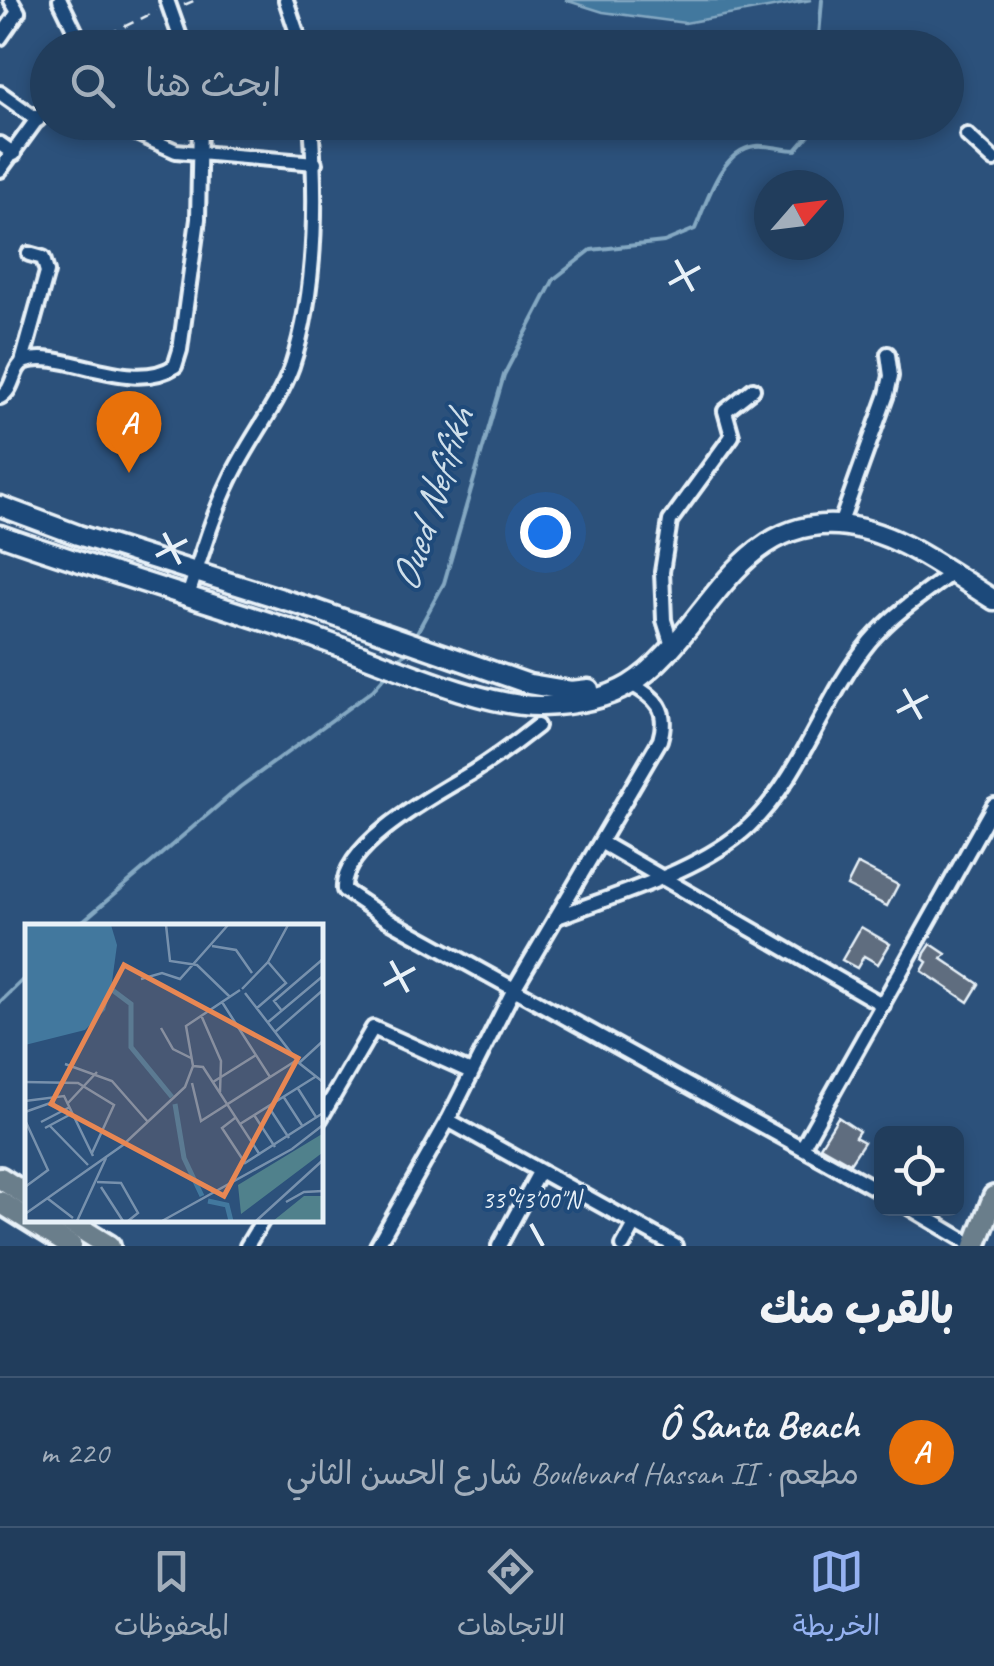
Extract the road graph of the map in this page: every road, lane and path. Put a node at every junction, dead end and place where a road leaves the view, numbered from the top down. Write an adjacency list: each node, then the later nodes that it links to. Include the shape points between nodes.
1 (11, 0): 10 (street, via 18,12)
2 (60, 0): 6 (street)
3 (196, 0): 5 (path)
4 (286, 0): 9 (street)
5 (168, 3): 7 (path); 8 (street)
6 (72, 30)
7 (116, 30)
8 (178, 30)
9 (296, 30)
10 (0, 38)
11 (0, 93): 12 (street)
12 (30, 114)
13 (30, 131): 19 (street)
14 (967, 135): 21 (street)
15 (151, 140): 20 (street)
16 (201, 140): 20 (street)
17 (313, 140): 22 (street)
18 (0, 144): 19 (street)
19 (14, 154): 23 (street)
20 (201, 154): 22 (street); 26 (street, via 175,366 124,374)
21 (994, 160)
22 (314, 164): 32 (street, via 315,216 297,348 274,405 230,479)
23 (0, 170)
24 (30, 254): 26 (street, via 43,258 47,272)
25 (888, 354): 30 (street, via 887,394)
26 (22, 362): 28 (street)
27 (753, 389): 36 (street, via 728,406 732,436 670,522 662,572)
28 (0, 397)
29 (0, 506): 32 (main road)
30 (840, 525): 33 (main road, via 886,538); 36 (main road, via 802,530 753,553)
31 (0, 535): 34 (main road)
32 (196, 572): 34 (street); 37 (main road, via 548,689)
33 (952, 573): 35 (main road); 41 (street, via 869,643 760,815 724,846)
34 (188, 596): 37 (main road, via 516,704 556,705)
35 (994, 600)
36 (672, 646): 37 (main road)
37 (631, 684): 40 (street, via 659,703 664,726)
38 (537, 726): 43 (street, via 407,810 364,852 343,885 368,908)
39 (994, 805): 44 (street)
40 (602, 843): 41 (street); 42 (street)
41 (660, 876): 42 (street); 44 (street)
42 (556, 917): 43 (street)
43 (514, 990): 45 (street); 48 (street)
44 (882, 1005): 48 (street)
45 (471, 1072): 46 (street, via 374,1028); 47 (street)
46 (322, 1116)
47 (448, 1120): 49 (street); 63 (street)
48 (803, 1146): 51 (street)
49 (540, 1172): 58 (street); 64 (street)
50 (0, 1178): 52 (main road)
51 (874, 1187)
52 (25, 1194)
53 (994, 1197): 67 (main road)
54 (0, 1202): 55 (main road)
55 (25, 1213)
56 (923, 1216): 67 (street)
57 (262, 1221): 62 (street)
58 (635, 1224): 65 (street); 66 (street)
59 (56, 1226): 60 (main road); 61 (main road)
60 (71, 1246)
61 (109, 1246)
62 (247, 1246)
63 (377, 1246)
64 (499, 1246)
65 (623, 1246)
66 (676, 1246)
67 (974, 1246)

